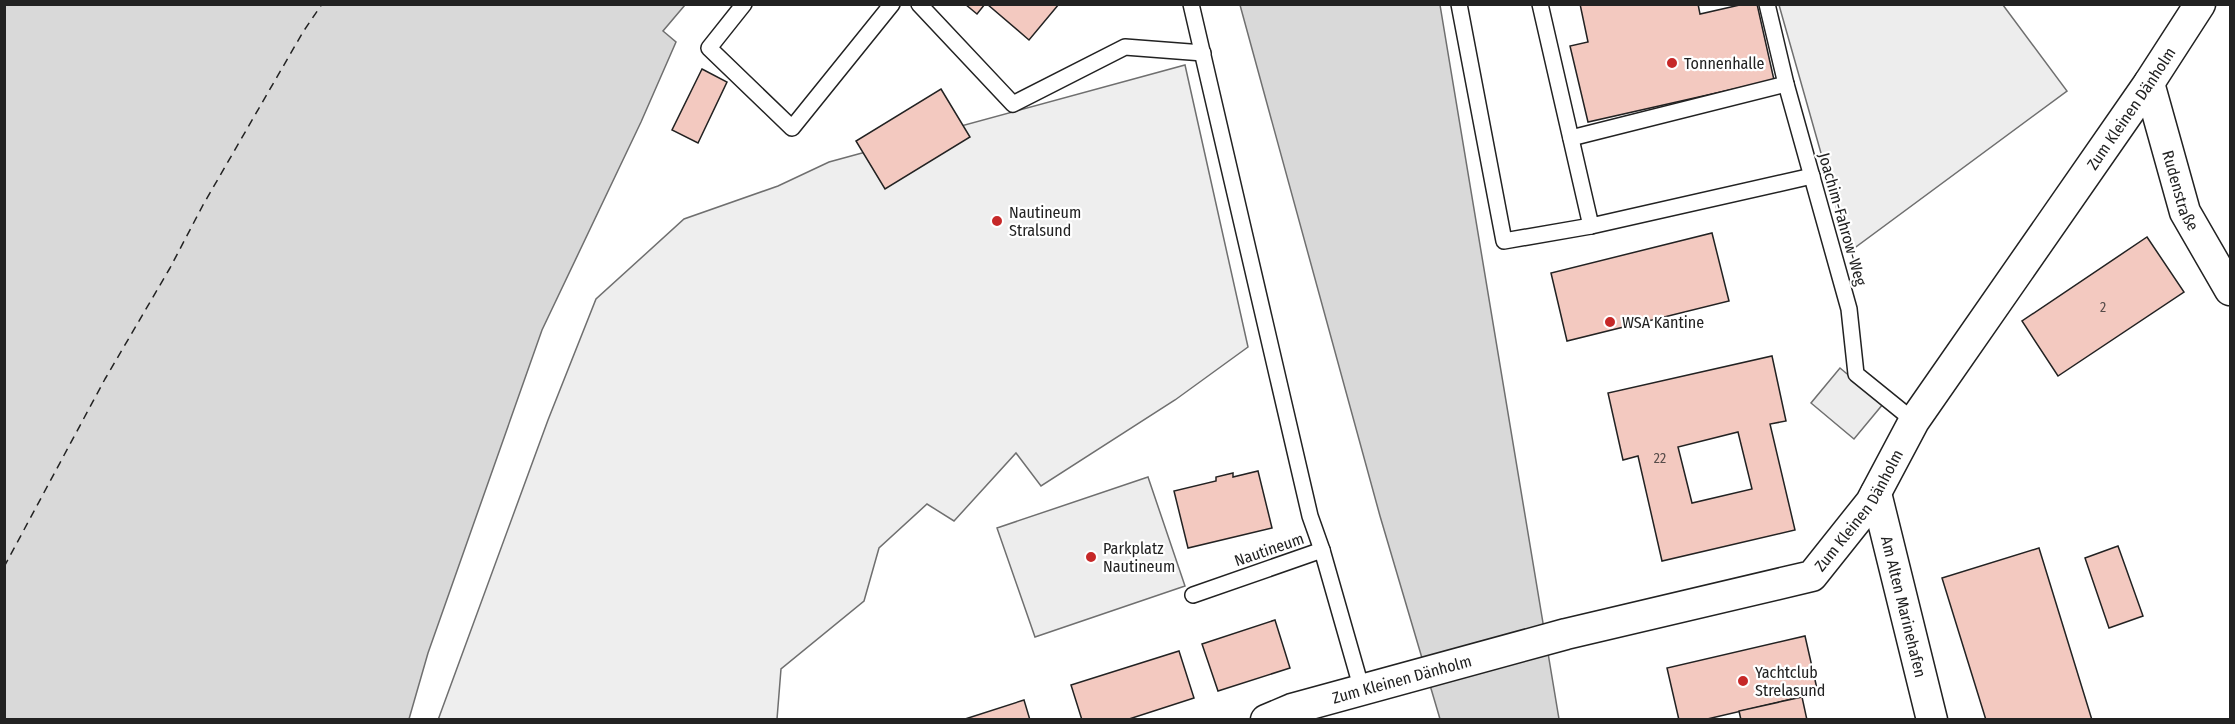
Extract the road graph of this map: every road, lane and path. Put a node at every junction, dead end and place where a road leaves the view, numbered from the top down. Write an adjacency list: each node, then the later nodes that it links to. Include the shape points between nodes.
1 (744, 4): 2 (lane, via 709,48 792,128)
2 (892, 4)
3 (919, 4): 9 (lane, via 1013,104 1125,47)
4 (1191, 4): 9 (lane)
5 (1459, 4): 14 (lane, via 1504,241)
6 (1540, 4): 12 (lane)
7 (1767, 4): 11 (lane, Joachim-Fahrow-Weg)
8 (2200, 4): 10 (street, Zum Kleinen Dänholm)
9 (1203, 53): 18 (lane, via 1310,516)
10 (2149, 83): 15 (street, Rudenstraße, via 2185,212); 16 (street, Zum Kleinen Dänholm)
11 (1786, 84): 12 (lane); 13 (lane, Joachim-Fahrow-Weg)
12 (1571, 138): 14 (lane)
13 (1812, 176): 14 (lane); 16 (lane, Joachim-Fahrow-Weg, via 1849,309 1856,374)
14 (1591, 226)
15 (2230, 290)
16 (1914, 421): 17 (street, Zum Kleinen Dänholm)
17 (1876, 493): 20 (street, Zum Kleinen Dänholm, via 1812,576 1566,634); 22 (street, Am Alten Marinehafen)
18 (1322, 550): 19 (lane, Nautineum); 20 (lane, Nautineum)
19 (1193, 594)
20 (1362, 690): 21 (street, Zum Kleinen Dänholm)
21 (1266, 720)
22 (1932, 720)

